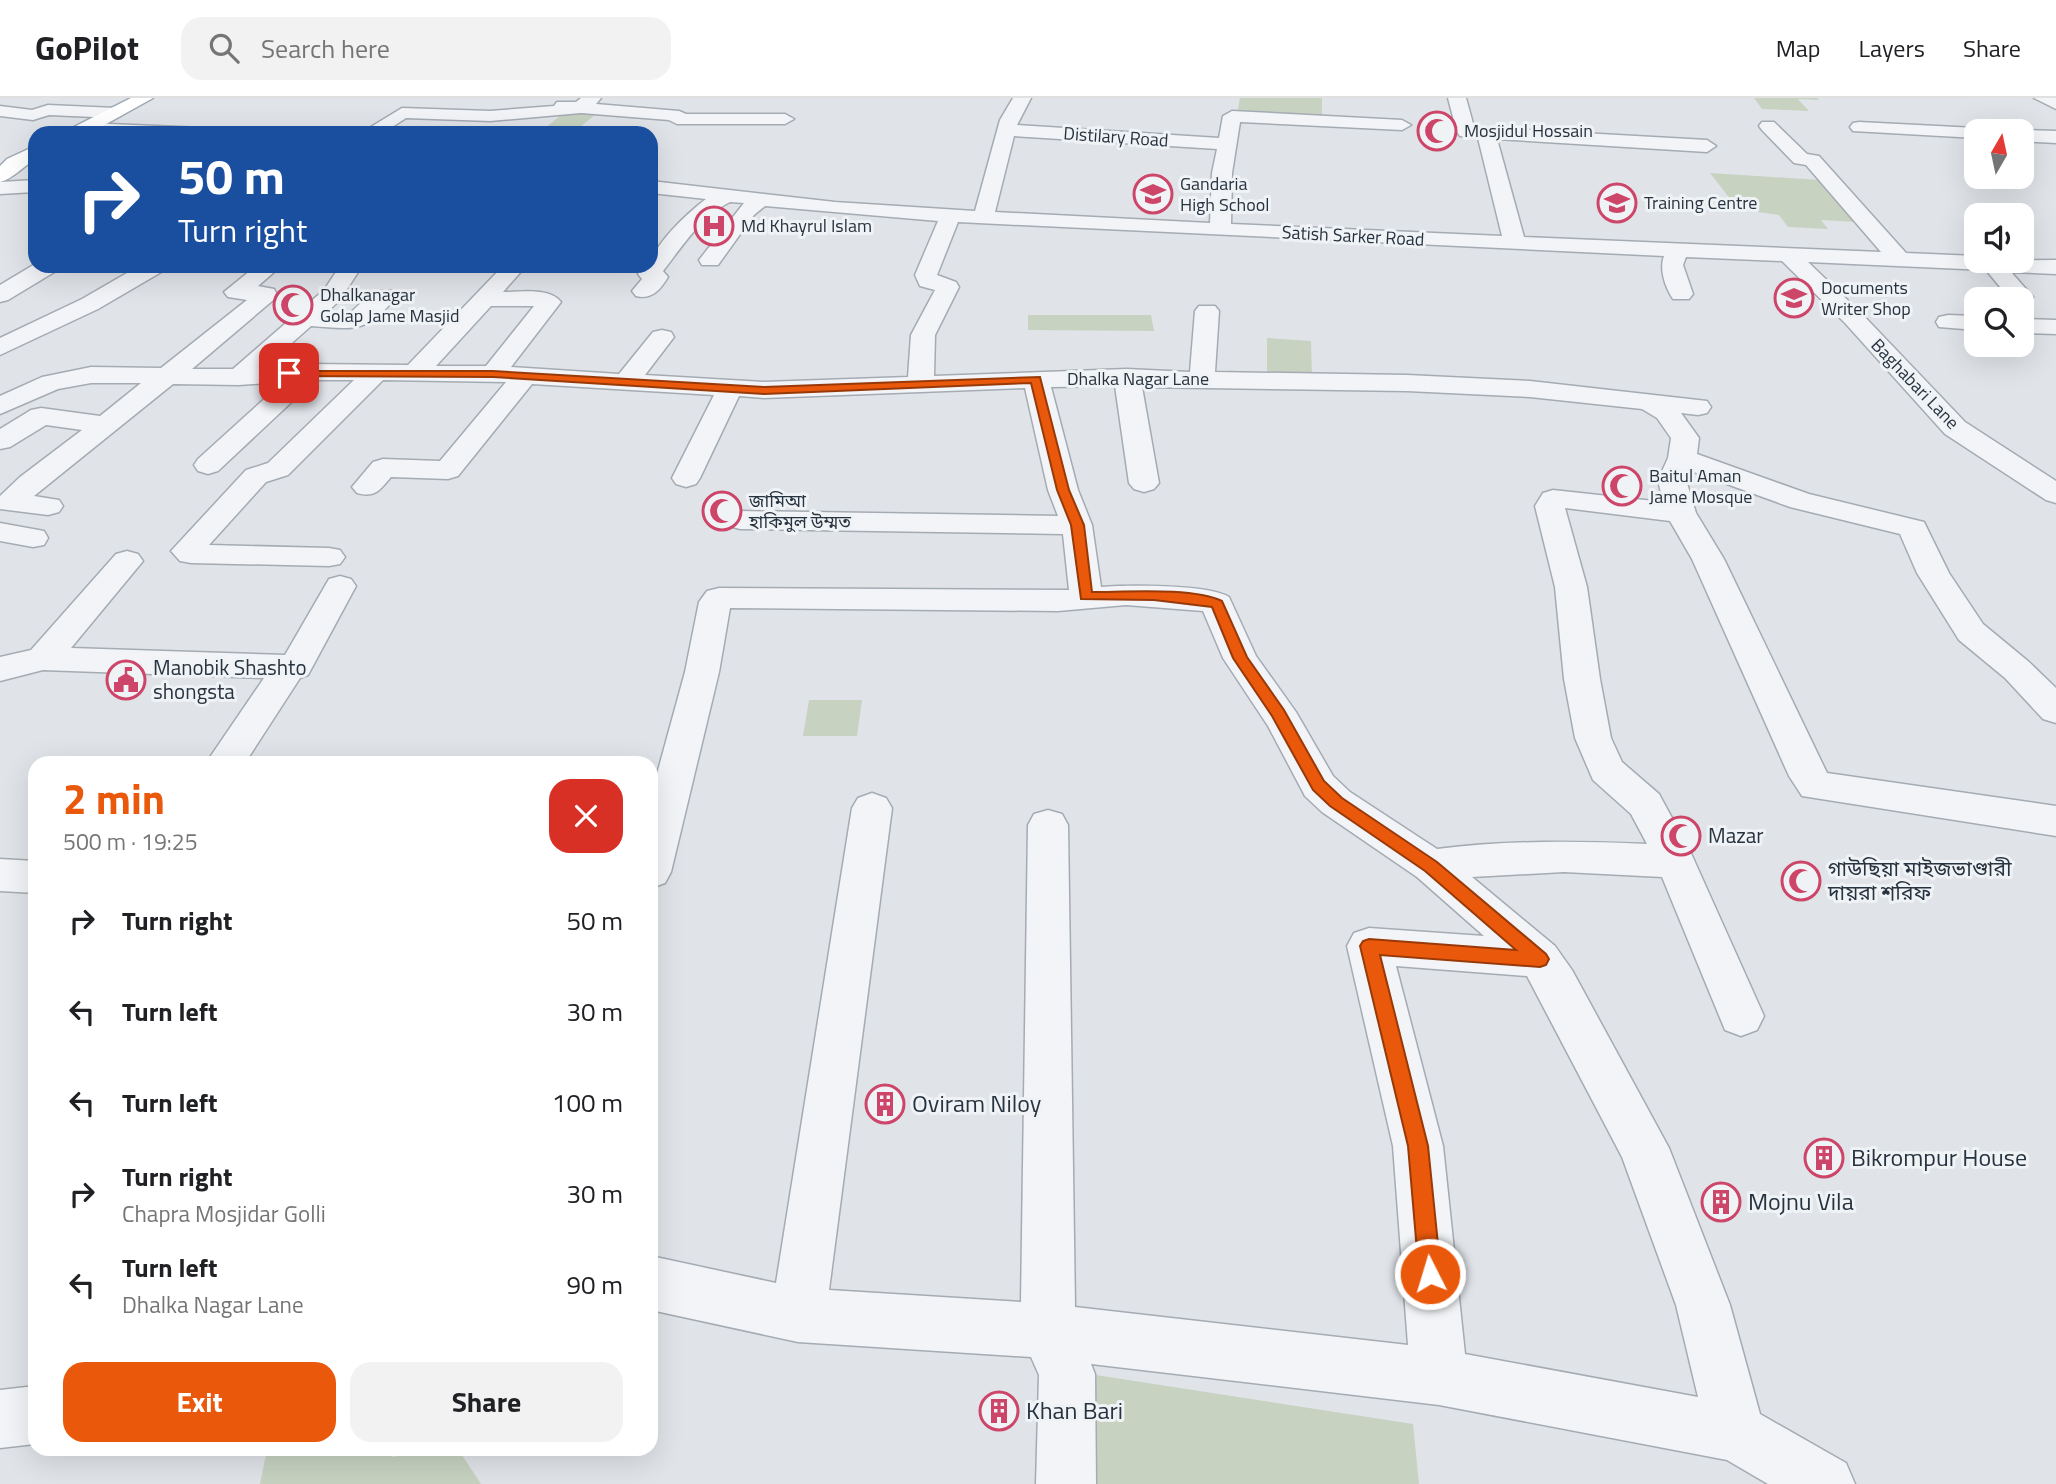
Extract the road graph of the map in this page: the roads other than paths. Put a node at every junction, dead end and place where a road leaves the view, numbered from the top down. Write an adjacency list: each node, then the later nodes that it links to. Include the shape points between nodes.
1 (144, 98): 12 (main road)
2 (474, 98): 7 (street)
3 (696, 98): 14 (street)
4 (1022, 98): 21 (street)
5 (1457, 98): 23 (street, via 1466,132)
6 (2043, 98): 8 (street)
7 (585, 103): 13 (street, via 490,116); 14 (street)
8 (2056, 104)
9 (1234, 107): 16 (street); 26 (street)
10 (383, 108): 13 (street)
11 (0, 111): 12 (street)
12 (116, 113): 17 (main road)
13 (402, 113): 18 (street)
14 (679, 116): 15 (street, via 677,119)
15 (785, 119)
16 (1402, 125)
17 (91, 126)
18 (381, 126)
19 (1768, 126): 47 (street, via 1801,159 1812,160)
20 (1859, 127): 22 (street)
21 (1006, 130): 26 (street, Distilary Road); 36 (street)
22 (1964, 132)
23 (1486, 133): 27 (street); 40 (street)
24 (2034, 136): 25 (street)
25 (2056, 137)
26 (1227, 144): 37 (street)
27 (1707, 146)
28 (28, 156): 29 (main road)
29 (5, 167)
30 (28, 186): 31 (street)
31 (0, 188)
32 (658, 188): 33 (street, Satish Sarker Road)
33 (728, 195): 34 (street, Satish Sarker Road); 39 (street, via 713,201)
34 (760, 200): 35 (street, Satish Sarker Road); 43 (street)
35 (950, 215): 36 (street, Satish Sarker Road); 82 (street, via 926,275 928,281 948,287 923,335)
36 (983, 218): 37 (street, Satish Sarker Road)
37 (1220, 230): 40 (street, Satish Sarker Road)
38 (658, 237): 39 (street)
39 (678, 238): 44 (street)
40 (1515, 243): 41 (street, Satish Sarker Road)
41 (1677, 250): 42 (street, Satish Sarker Road); 58 (street, via 1672,265)
42 (1789, 256): 47 (street, Satish Sarker Road); 94 (street, Baghabari Lane, via 1955,428)
43 (710, 260)
44 (658, 263)
45 (1964, 266): 47 (street, Satish Sarker Road)
46 (2034, 266): 48 (street, Satish Sarker Road)
47 (1891, 267)
48 (2056, 267)
49 (36, 273): 59 (street)
50 (143, 273): 68 (street, via 90,304)
51 (261, 273): 75 (street, via 236,292 266,296)
52 (346, 273): 63 (street)
53 (508, 273): 61 (street)
54 (650, 273): 57 (street, via 657,277)
55 (2000, 273): 56 (street)
56 (2012, 287)
57 (644, 291)
58 (1681, 294)
59 (0, 295)
60 (384, 296): 63 (street, via 355,322)
61 (484, 299): 72 (street); 73 (street, via 548,302)
62 (1207, 311): 80 (street)
63 (307, 319): 76 (street)
64 (1948, 322): 65 (street)
65 (1964, 323)
66 (2034, 326): 67 (street)
67 (2056, 327)
68 (7, 337): 74 (street, via 51,353)
69 (662, 337): 81 (street)
70 (308, 372): 71 (street, Dhalka Nagar Lane); 76 (street, Dhalka Nagar Lane); 90 (street)
71 (377, 372): 72 (street, Dhalka Nagar Lane); 104 (street, via 278,469 256,476 187,551 334,572 296,667)
72 (415, 373): 73 (street, Dhalka Nagar Lane)
73 (493, 374): 77 (street, Dhalka Nagar Lane)
74 (91, 375): 75 (street, Dhalka Nagar Lane); 85 (street, Dhalka Nagar Lane, via 51,383)
75 (169, 375): 76 (street, Dhalka Nagar Lane); 87 (street)
76 (239, 376)
77 (534, 377): 81 (street, Dhalka Nagar Lane); 93 (street, via 448,470 383,468)
78 (1127, 377): 79 (street, Dhalka Nagar Lane); 80 (street, Dhalka Nagar Lane); 92 (street)
79 (1036, 379): 82 (street, Dhalka Nagar Lane); 98 (street, via 1063,490)
80 (1202, 379): 84 (street, Dhalka Nagar Lane, via 1530,389)
81 (627, 381): 83 (street, Dhalka Nagar Lane)
82 (921, 383): 83 (street, Dhalka Nagar Lane)
83 (730, 388): 91 (street)
84 (1647, 401): 86 (street, Dhalka Nagar Lane); 89 (street, via 1667,412 1685,438)
85 (0, 406)
86 (1698, 407)
87 (106, 425): 88 (street, via 41,416); 95 (street, via 10,503)
88 (0, 440)
89 (1682, 458): 96 (street, via 1672,480); 106 (street, via 1800,501 1913,528 1933,573 1971,632)
90 (208, 465)
91 (686, 478)
92 (1144, 483)
93 (367, 487)
94 (2056, 494)
95 (48, 506)
96 (1681, 513): 111 (street, via 1708,559 1816,786); 113 (street, via 1569,499 1553,499 1550,506 1571,587 1593,738 1606,770 1645,804)
97 (740, 520): 98 (street)
98 (1077, 525): 102 (street)
99 (0, 532): 100 (street)
100 (33, 538)
101 (127, 561): 103 (street)
102 (1086, 596): 108 (street, via 1058,601 719,598 702,672); 114 (street, via 1154,596 1217,604 1240,658 1279,714 1319,786)
103 (43, 659): 104 (street); 105 (street)
104 (289, 667): 107 (street)
105 (0, 669)
106 (2056, 710)
107 (230, 756)
108 (661, 798): 110 (street)
109 (872, 808): 120 (street)
110 (658, 820)
111 (2056, 821)
112 (1048, 825): 121 (street)
113 (1676, 862): 114 (street, via 1564,856); 118 (street)
114 (1431, 866): 117 (street)
115 (0, 875): 116 (street)
116 (28, 877)
117 (1540, 959): 122 (street, via 1369,946 1418,1146); 125 (street, via 1644,1148 1703,1305)
118 (1741, 1016)
119 (658, 1285): 120 (street)
120 (798, 1315): 121 (street)
121 (1048, 1331): 122 (street); 126 (street, via 1067,1374)
122 (1439, 1377): 125 (street)
123 (28, 1416): 124 (street)
124 (0, 1419)
125 (1736, 1433): 127 (street)
126 (1066, 1484)
127 (1825, 1484)

